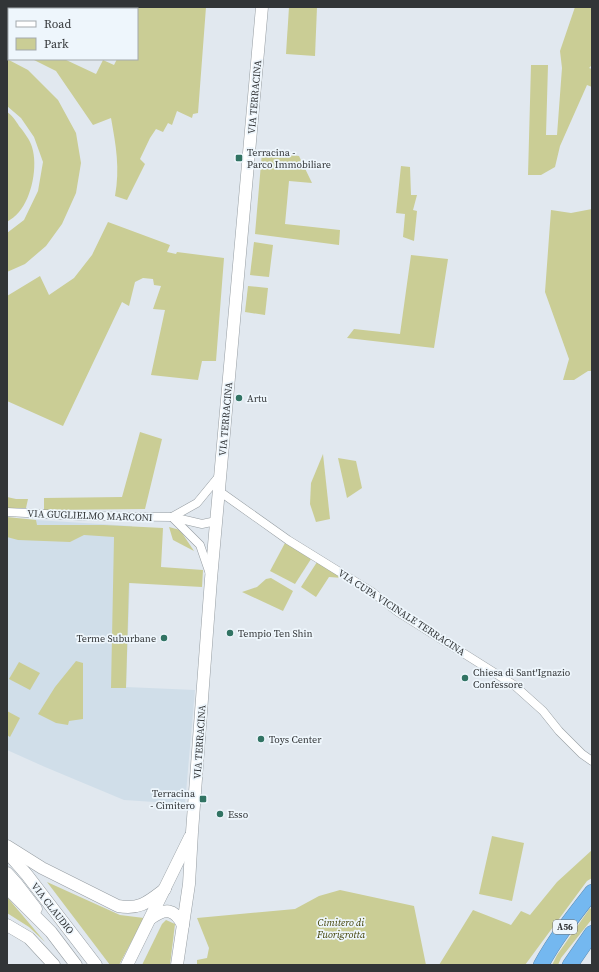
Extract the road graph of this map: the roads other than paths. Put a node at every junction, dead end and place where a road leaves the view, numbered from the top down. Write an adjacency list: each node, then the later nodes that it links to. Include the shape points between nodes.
1 (262, 7): 2 (main road, VIA TERRACINA)
2 (221, 474): 3 (main road, VIA TERRACINA); 5 (street, via 197,503)
3 (219, 492): 6 (main road, VIA TERRACINA); 8 (street, VIA CUPA VICINALE TERRACINA, via 288,540 372,592 398,612 514,685)
4 (7, 512): 5 (street, VIA GUGLIELMO MARCONI)
5 (172, 518): 6 (street, VIA GUGLIELMO MARCONI, via 202,524); 7 (street, via 200,545)
6 (216, 521): 7 (main road, VIA TERRACINA)
7 (211, 578): 9 (main road, VIA TERRACINA)
8 (592, 761)
9 (192, 832): 14 (main road, VIA TERRACINA); 18 (main road, VIA TERRACINA, via 189,884)
10 (7, 846): 14 (main road, via 42,868 118,906 128,908 145,904)
11 (7, 852): 23 (main road, VIA CLAUDIO, via 28,875)
12 (7, 873): 19 (main road, VIA CLAUDIO, via 32,902)
13 (7, 888): 19 (main road, VIA CLAUDIO)
14 (165, 889): 16 (main road, VIA TERRACINA)
15 (592, 892): 26 (highway, A56)
16 (150, 919): 18 (main road, via 157,913 168,911 176,915); 24 (main road, VIA TERRACINA)
17 (7, 924): 21 (main road, via 29,938)
18 (183, 925): 25 (main road, VIA TERRACINA)
19 (51, 932): 22 (main road, VIA CLAUDIO)
20 (592, 933): 27 (highway, A56)
21 (54, 965)
22 (76, 965)
23 (96, 965)
24 (127, 965)
25 (177, 965)
26 (541, 965)
27 (570, 965)

